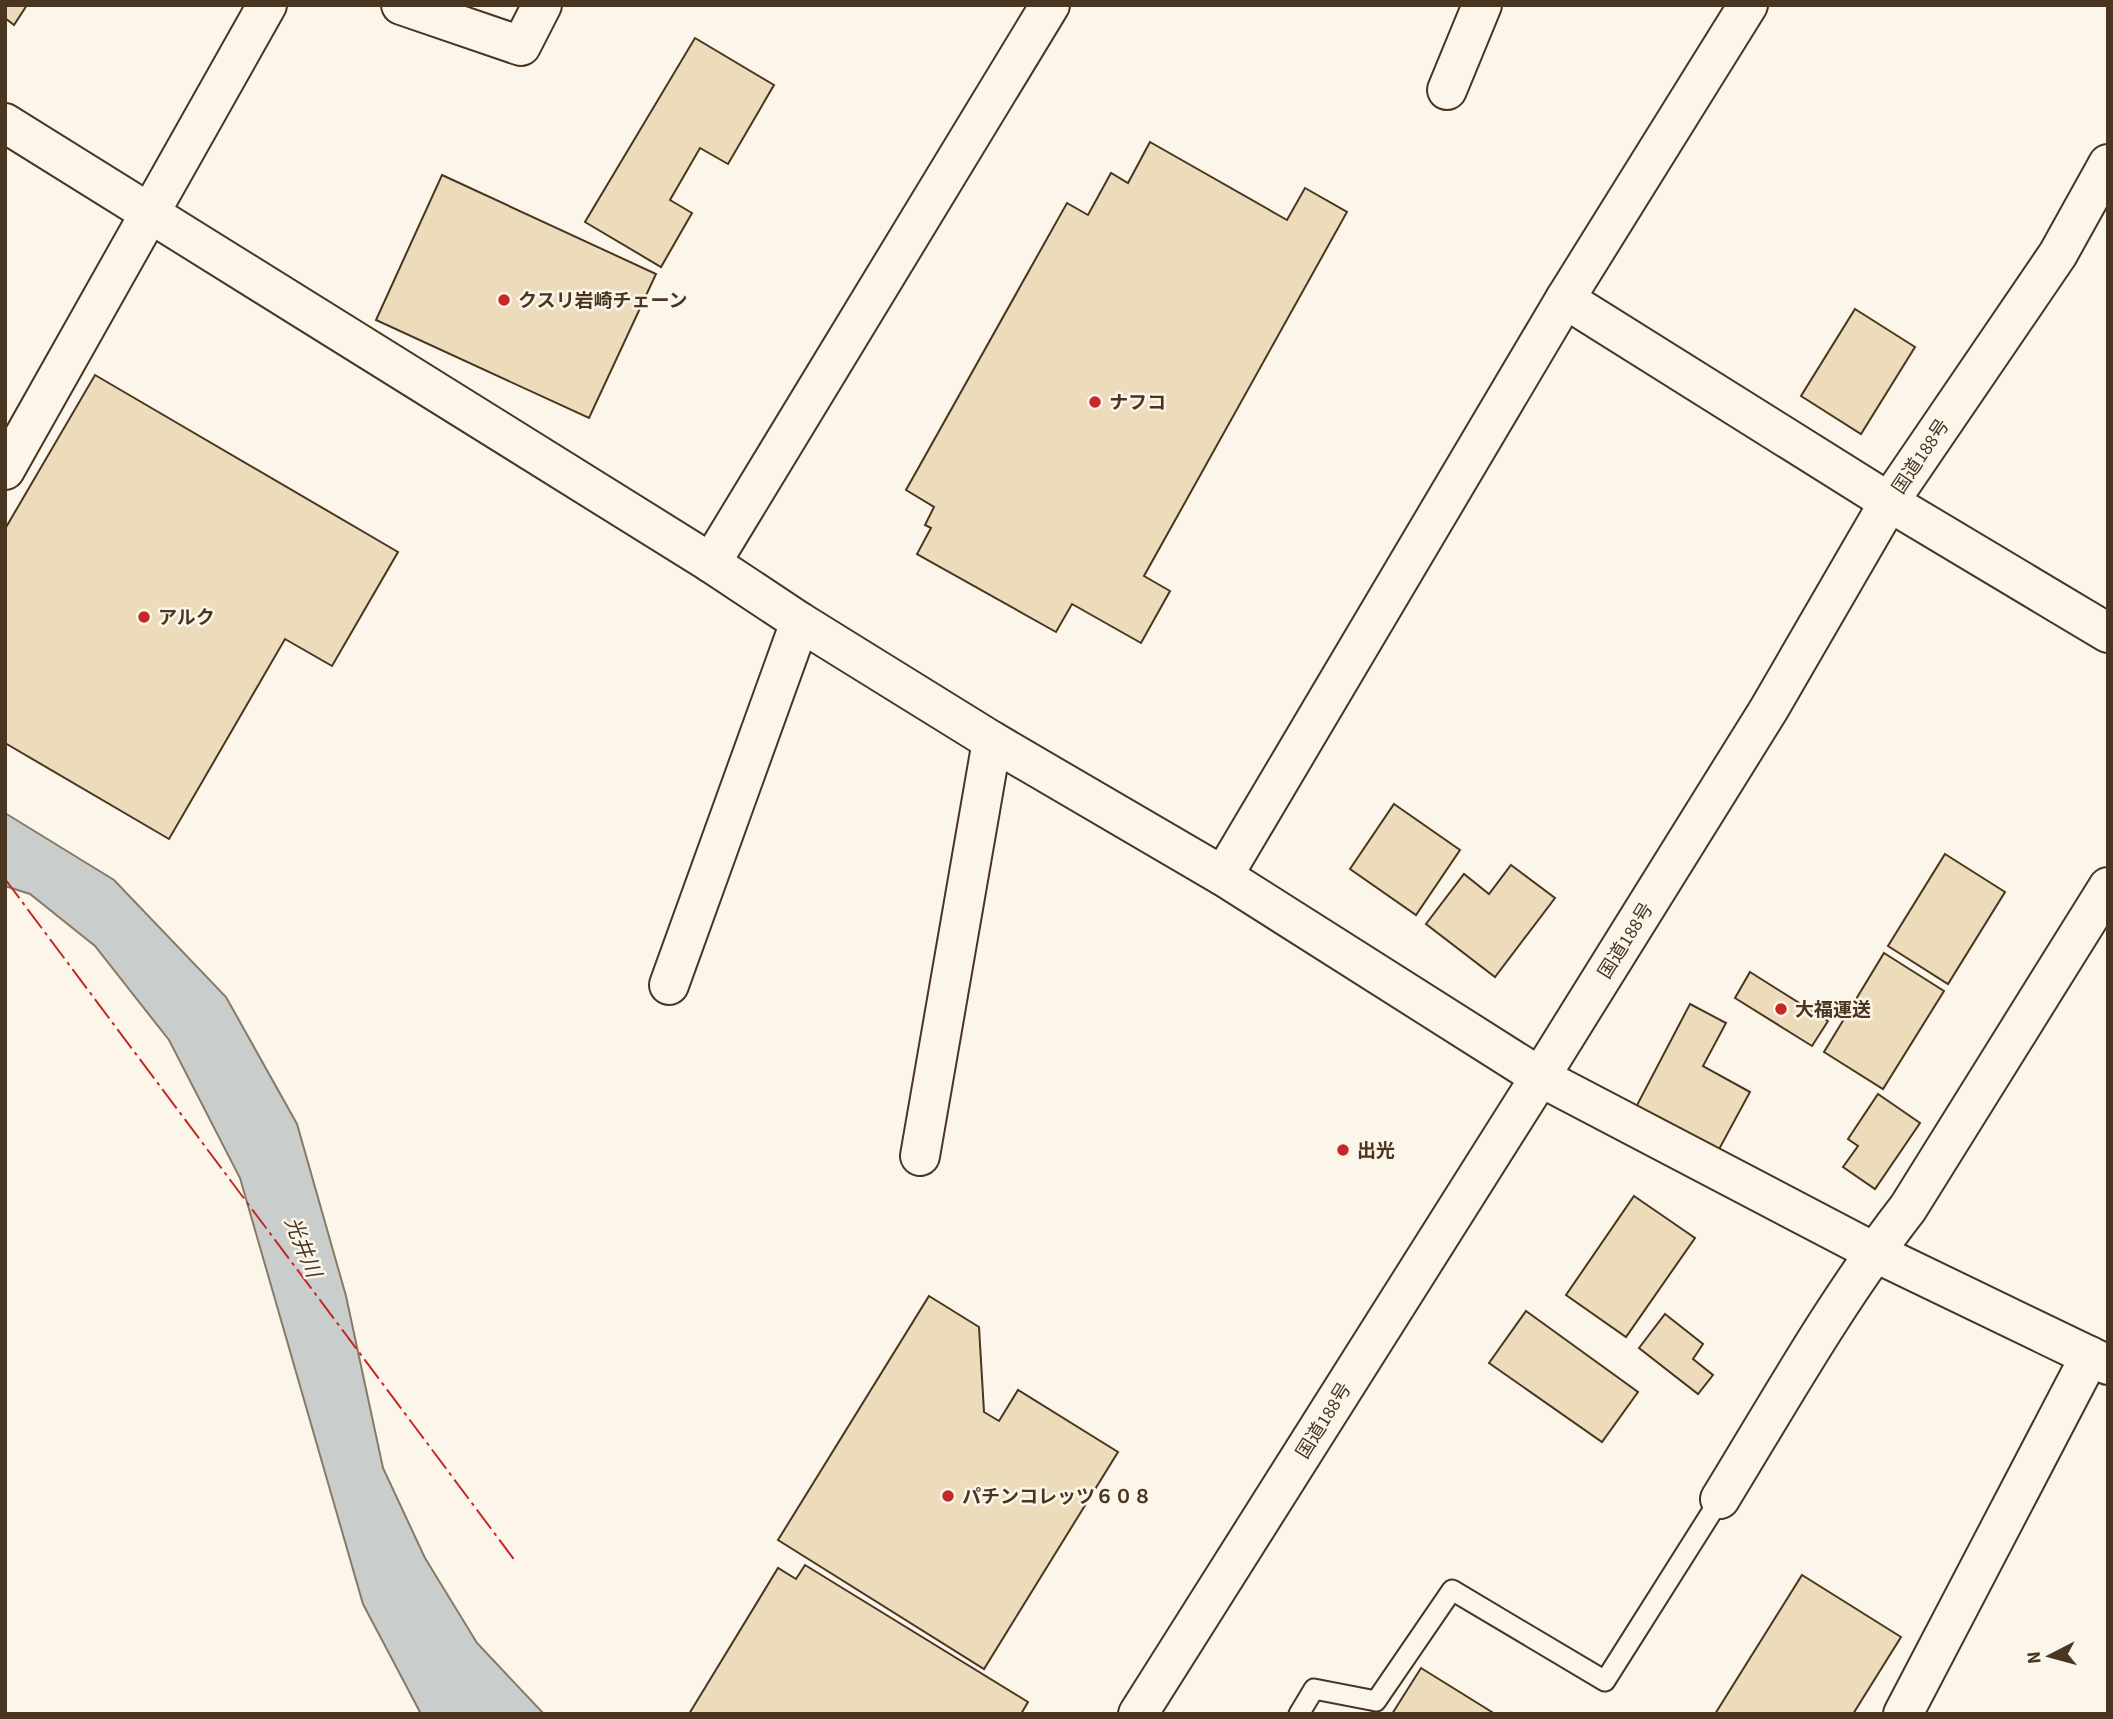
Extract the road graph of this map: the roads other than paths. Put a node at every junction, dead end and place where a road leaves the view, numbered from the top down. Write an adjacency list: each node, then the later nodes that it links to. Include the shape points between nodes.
1 (267, 5): 10 (main road)
2 (401, 5): 3 (main road, via 521,46)
3 (542, 5)
4 (1050, 5): 14 (main road)
5 (1482, 5): 7 (main road)
6 (1748, 5): 11 (main road)
7 (1447, 90)
8 (5, 123): 10 (main road)
9 (2108, 164): 13 (main road, 国道188号, via 2058,254)
10 (150, 213): 12 (main road); 14 (main road)
11 (1565, 299): 13 (main road); 18 (main road)
12 (5, 470)
13 (1889, 502): 16 (main road); 21 (main road, 国道188号, via 1769,709)
14 (710, 562): 15 (main road)
15 (800, 622): 17 (main road); 20 (main road)
16 (2108, 633)
17 (992, 741): 18 (main road); 22 (main road)
18 (1223, 876): 21 (main road)
19 (2108, 887): 23 (main road, via 1908,1208)
20 (669, 985)
21 (1540, 1077): 23 (main road); 26 (main road, 国道188号)
22 (920, 1156)
23 (1874, 1252): 24 (main road); 25 (main road)
24 (2099, 1361): 28 (main road)
25 (1720, 1499): 27 (lane, via 1605,1681 1452,1590 1376,1702 1314,1689)
26 (1138, 1714)
27 (1299, 1714)
28 (1903, 1714)

